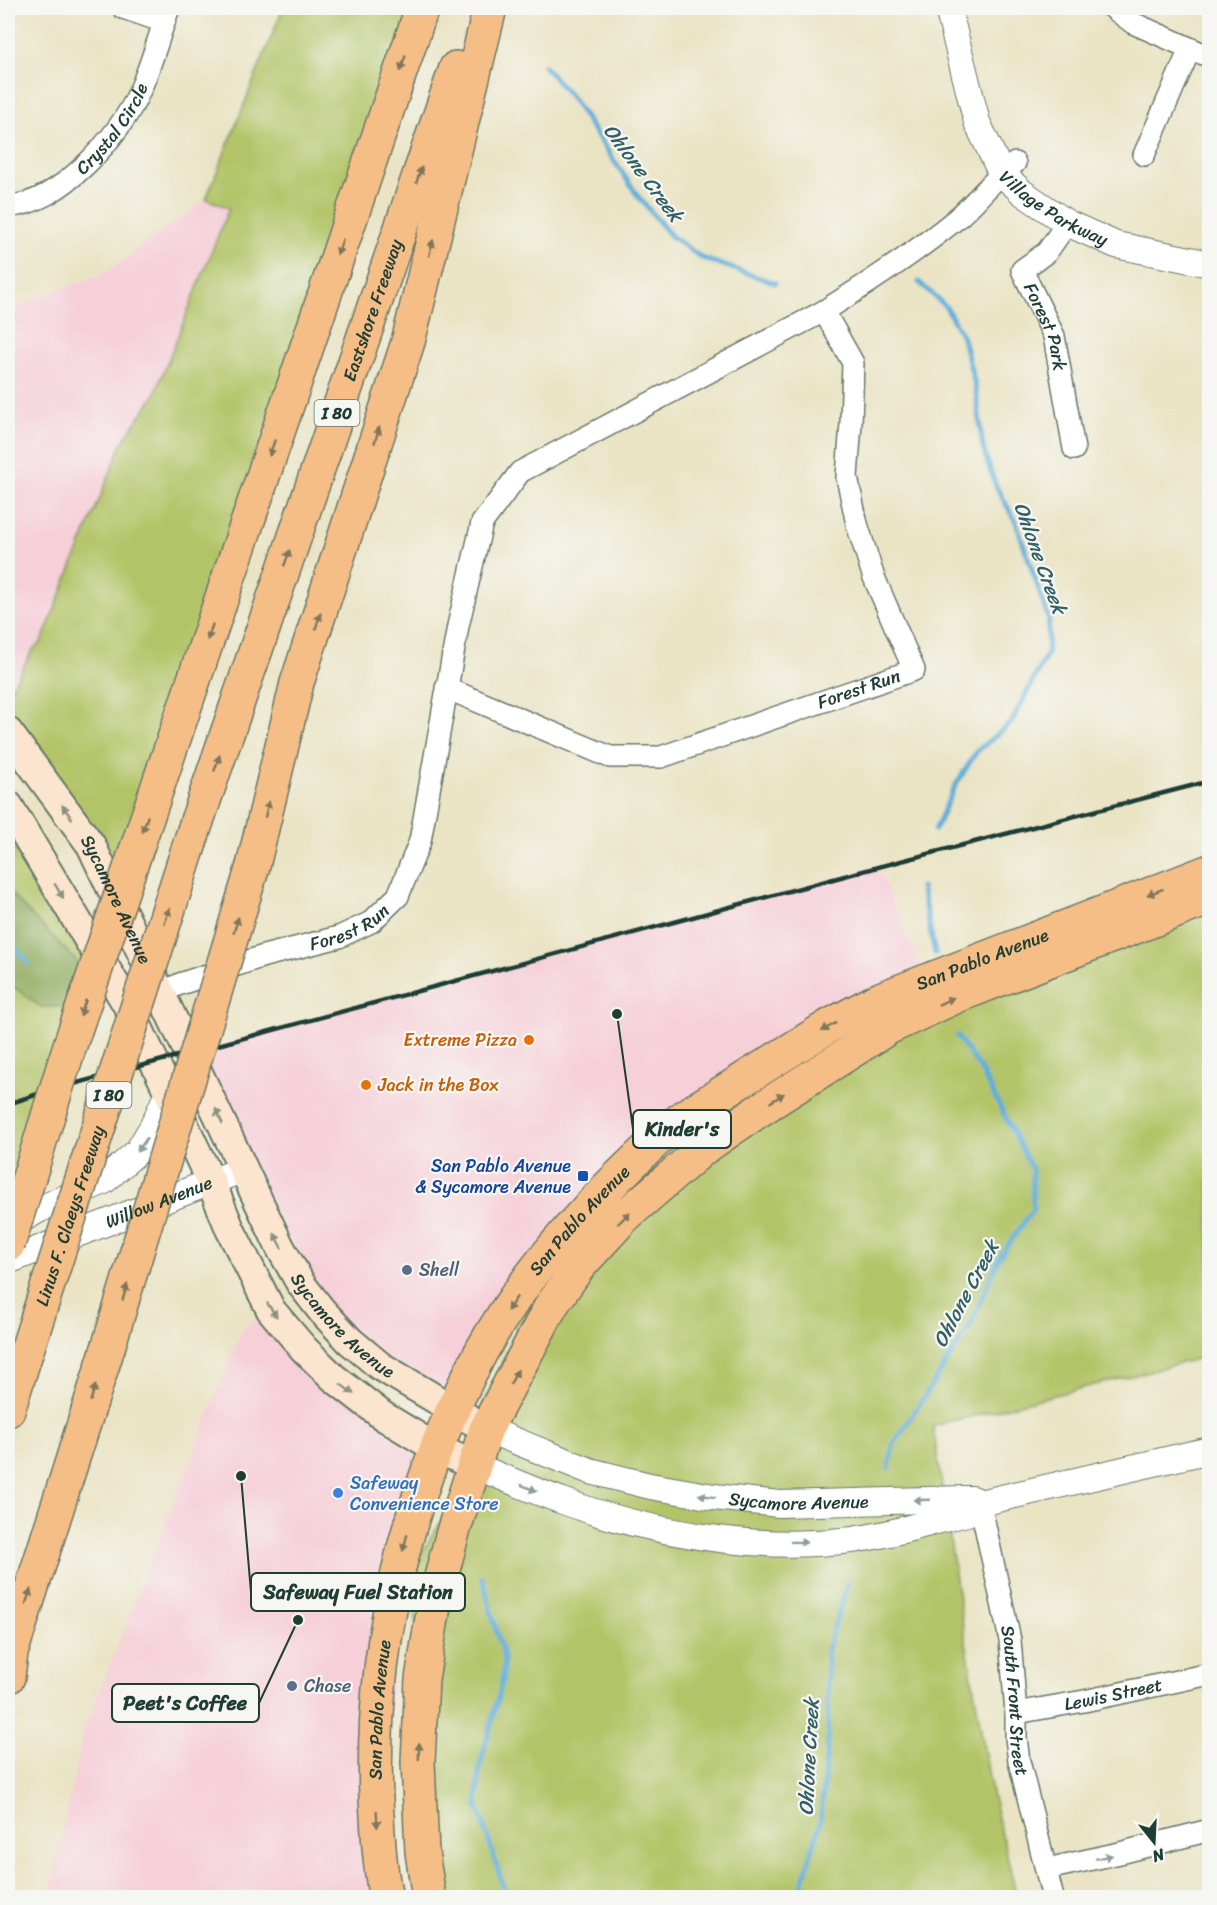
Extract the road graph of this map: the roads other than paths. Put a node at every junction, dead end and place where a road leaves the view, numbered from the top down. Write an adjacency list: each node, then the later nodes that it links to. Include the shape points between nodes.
1 (123, 8): 8 (street)
2 (422, 8): 30 (main road, I 80, one-way to 30, bridge, via 69,1048)
3 (476, 8): 21 (main road, Eastshore Freeway / I 80, one-way to 3)
4 (490, 8): 41 (main road, one-way to 4, bridge, via 253,866 297,683 408,342)
5 (948, 8): 11 (street, Village Parkway, via 977,123)
6 (965, 8): 11 (street, Village Parkway)
7 (1113, 8): 9 (street, via 1133,23)
8 (166, 15): 12 (street, Crystal Circle, via 140,92 119,127 56,190 24,205)
9 (1200, 53): 10 (street)
10 (1144, 155)
11 (1008, 168): 13 (street, Village Parkway, via 1023,193); 14 (street, Village Parkway, via 1076,208 1122,229); 16 (street, Forest Run, via 956,219 889,270)
12 (8, 206)
13 (1067, 223): 15 (street, Village Parkway, via 1116,245); 17 (street, Forest Park, via 1047,252 1022,270 1054,336)
14 (1209, 247)
15 (1209, 264)
16 (824, 311): 18 (street, Forest Run, via 520,472 482,523); 18 (street, Forest Run, via 853,363 847,477 856,524 873,575 914,670 662,757 610,757)
17 (1074, 450)
18 (446, 688): 24 (street, Forest Run, via 420,841 398,896 371,922 339,937 264,956)
19 (8, 732): 24 (main road, Sycamore Avenue, one-way to 19, via 91,844)
20 (8, 805): 25 (main road, Sycamore Avenue, one-way to 25)
21 (198, 818): 33 (main road, Linus F. Claeys Freeway / I 80, one-way to 21, bridge)
22 (1209, 871): 32 (main road, San Pablo Avenue, one-way to 32, via 880,999 829,1026 685,1116 654,1141 553,1247 496,1328)
23 (1209, 898): 34 (main road, San Pablo Avenue, one-way to 23, via 551,1306 579,1266 624,1217 705,1147 888,1028 957,996)
24 (161, 994): 25 (street, Forest Run); 27 (main road, Sycamore Avenue, one-way to 24)
25 (128, 1006): 26 (main road, Sycamore Avenue)
26 (168, 1093): 28 (main road, Sycamore Avenue); 29 (street, one-way to 29, via 138,1151 104,1181)
27 (244, 1169): 28 (street, Willow Avenue); 32 (main road, Sycamore Avenue, one-way to 27, via 380,1366 322,1311 280,1247)
28 (211, 1182): 31 (street, Willow Avenue); 35 (main road, Sycamore Avenue, one-way to 35, via 230,1230 272,1310 304,1349 383,1416)
29 (8, 1227)
30 (8, 1245)
31 (8, 1261)
32 (453, 1408): 34 (main road, Sycamore Avenue); 35 (main road, San Pablo Avenue)
33 (8, 1410)
34 (486, 1429): 37 (main road, San Pablo Avenue); 38 (street, Sycamore Avenue, one-way to 34, via 650,1486 590,1470)
35 (436, 1448): 37 (main road, Sycamore Avenue); 46 (main road, San Pablo Avenue, one-way to 46, via 406,1539 384,1636 375,1772 379,1859)
36 (1209, 1450): 39 (street, Sycamore Avenue)
37 (475, 1466): 40 (street, Sycamore Avenue, one-way to 40, via 608,1516 671,1531); 47 (main road, San Pablo Avenue, one-way to 37, via 419,1784 422,1679 435,1600)
38 (749, 1502): 39 (street, Sycamore Avenue, one-way to 38, via 969,1499); 40 (street)
39 (980, 1503): 40 (street, Sycamore Avenue, one-way to 39, via 808,1543 872,1537 967,1513); 43 (street, South Front Street, via 1010,1640)
40 (740, 1540)
41 (9, 1662)
42 (1209, 1674): 43 (street, Lewis Street)
43 (1016, 1713): 45 (street, South Front Street, via 1019,1761)
44 (1209, 1830): 45 (street, one-way to 44)
45 (1047, 1869): 48 (street, South Front Street)
46 (386, 1898)
47 (429, 1898)
48 (1053, 1898)

